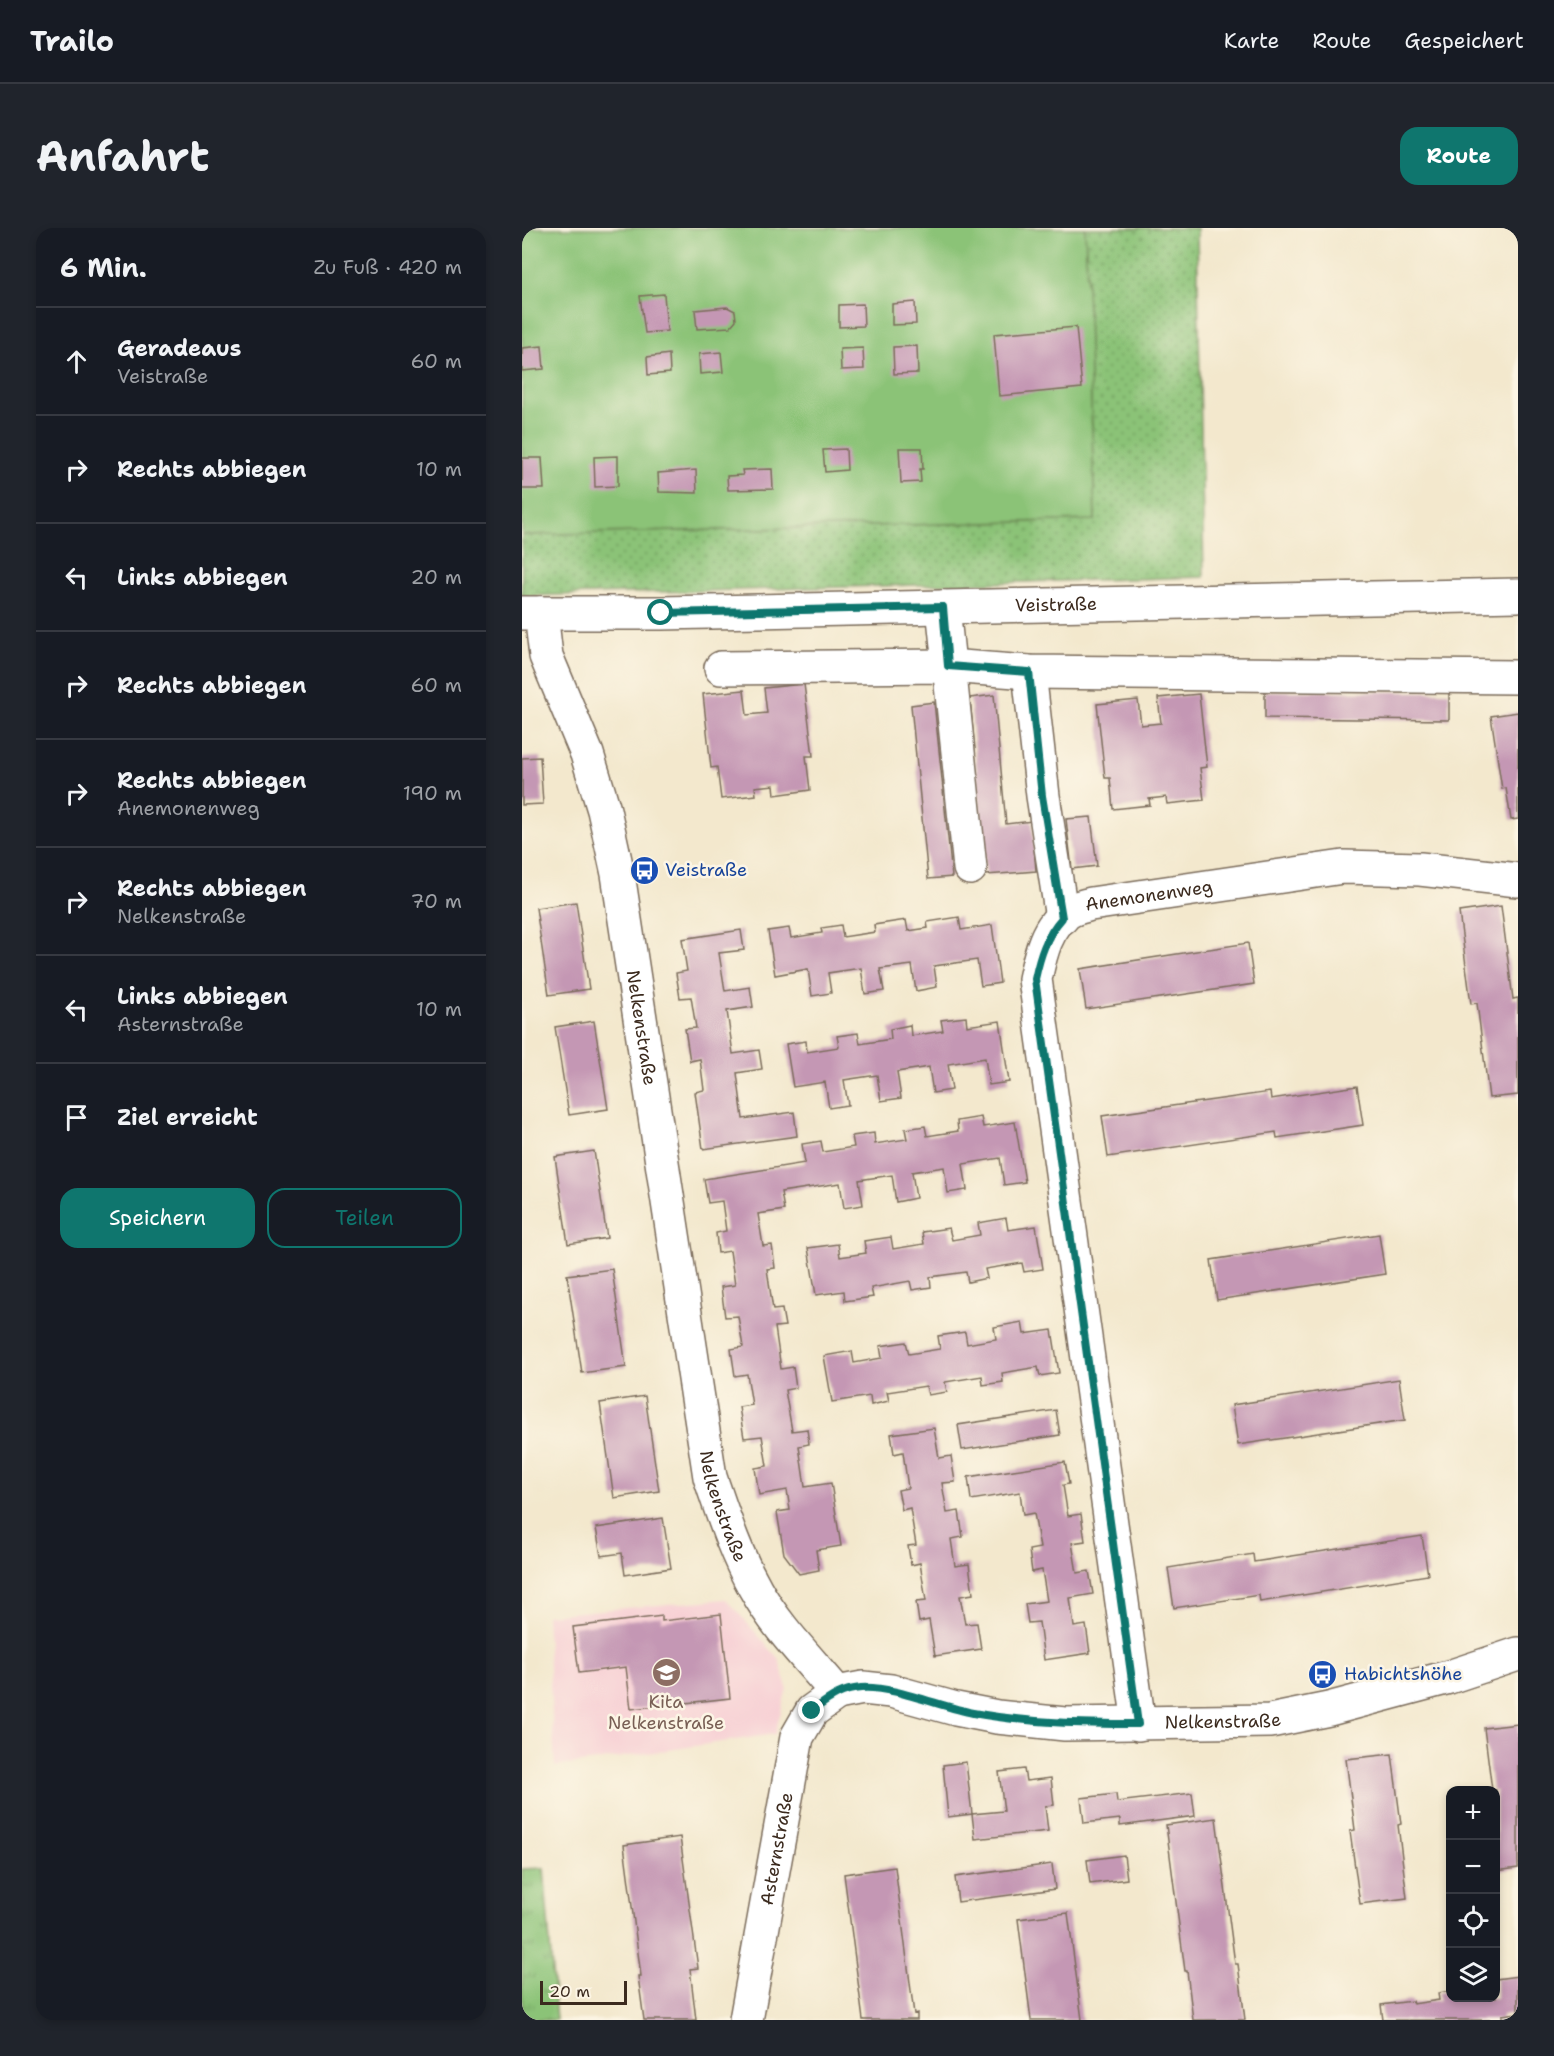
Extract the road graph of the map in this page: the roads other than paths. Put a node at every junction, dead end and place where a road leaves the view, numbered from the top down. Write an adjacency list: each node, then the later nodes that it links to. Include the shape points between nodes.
1 (1518, 595): 2 (street, Veistraße)
2 (943, 607): 3 (street, Veistraße); 4 (street)
3 (531, 613): 12 (street, Nelkenstraße, via 587,754 618,874 710,1477 731,1540 755,1589)
4 (948, 666): 5 (street); 6 (street); 8 (street)
5 (721, 668)
6 (1029, 672): 7 (street); 10 (street, via 1042,796)
7 (1518, 676)
8 (970, 868)
9 (1518, 880): 10 (street, Anemonenweg, via 1420,869 1343,867 1090,904)
10 (1062, 918): 13 (street, Anemonenweg, via 1052,929 1040,956 1035,979)
11 (1518, 1654): 13 (street, Nelkenstraße, via 1449,1677 1283,1719)
12 (837, 1693): 13 (street, Nelkenstraße, via 863,1688 997,1717 1065,1724); 14 (street, Asternstraße, via 812,1711 797,1737)
13 (1138, 1724)
14 (746, 2020)

